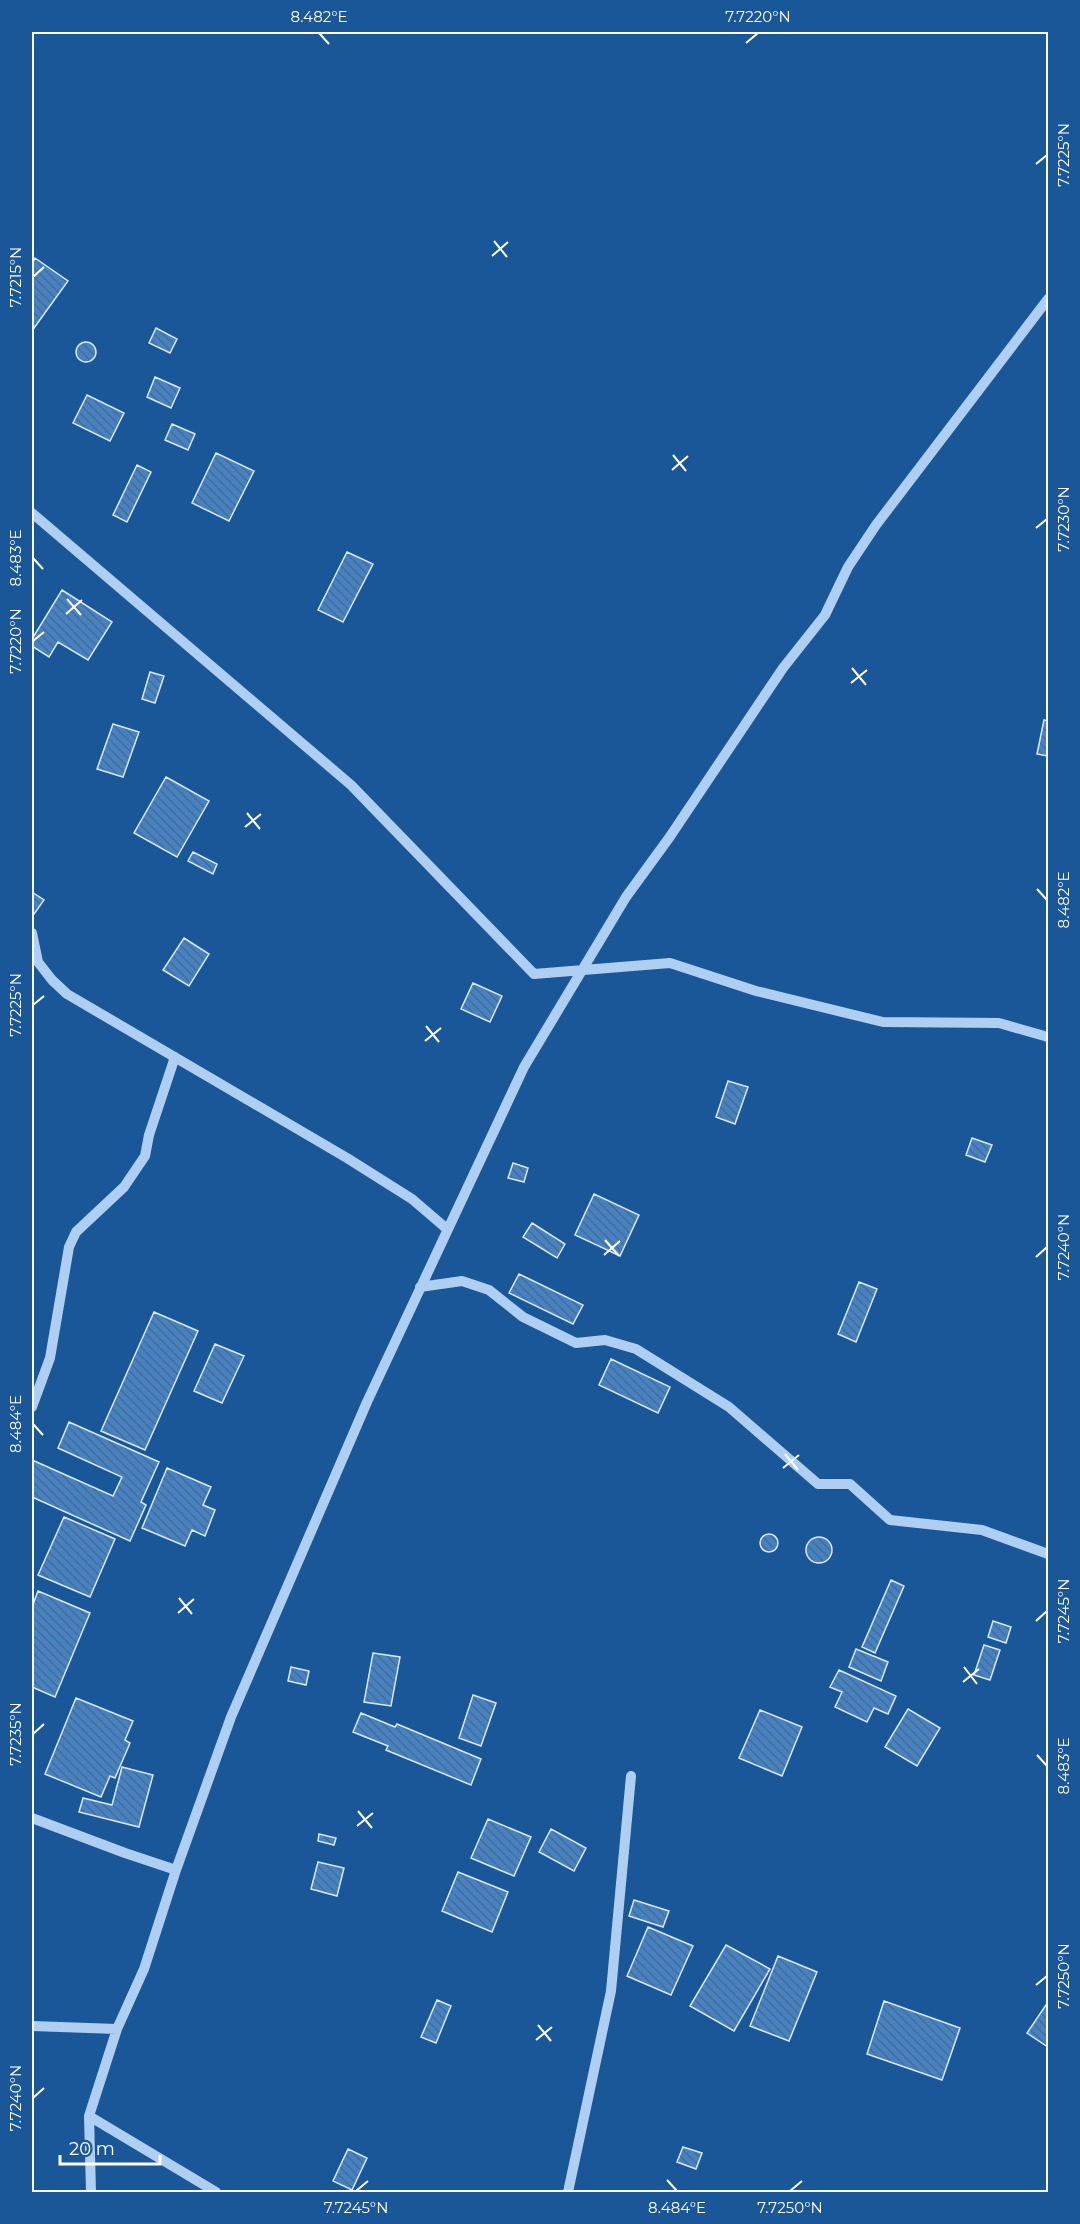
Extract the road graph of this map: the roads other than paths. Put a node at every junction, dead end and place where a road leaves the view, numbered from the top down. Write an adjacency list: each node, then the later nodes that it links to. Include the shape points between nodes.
1 (1048, 299): 4 (street, via 876,525 848,567 825,615 783,668)
2 (32, 513): 4 (street, via 351,785 534,974)
3 (32, 933): 6 (street, via 38,963 67,994)
4 (581, 969): 5 (street, via 670,963 756,991 883,1022 999,1023); 7 (street, via 524,1067)
5 (1048, 1037)
6 (175, 1057): 7 (street, via 412,1199); 9 (street, via 145,1156 124,1186 76,1232 69,1247 50,1358)
7 (447, 1229): 8 (street)
8 (420, 1287): 10 (street, via 462,1281 489,1290 523,1317 576,1342 604,1340 636,1349 729,1407 818,1484 850,1484 890,1520 982,1530); 13 (street, via 231,1717)
9 (32, 1402)
10 (1048, 1554)
11 (631, 1776): 19 (street, via 611,1991)
12 (32, 1818): 13 (street)
13 (176, 1870): 15 (street, via 144,1969)
14 (32, 2026): 15 (street)
15 (117, 2029): 16 (street)
16 (89, 2116): 17 (street); 18 (street)
17 (91, 2193)
18 (216, 2193)
19 (568, 2193)

